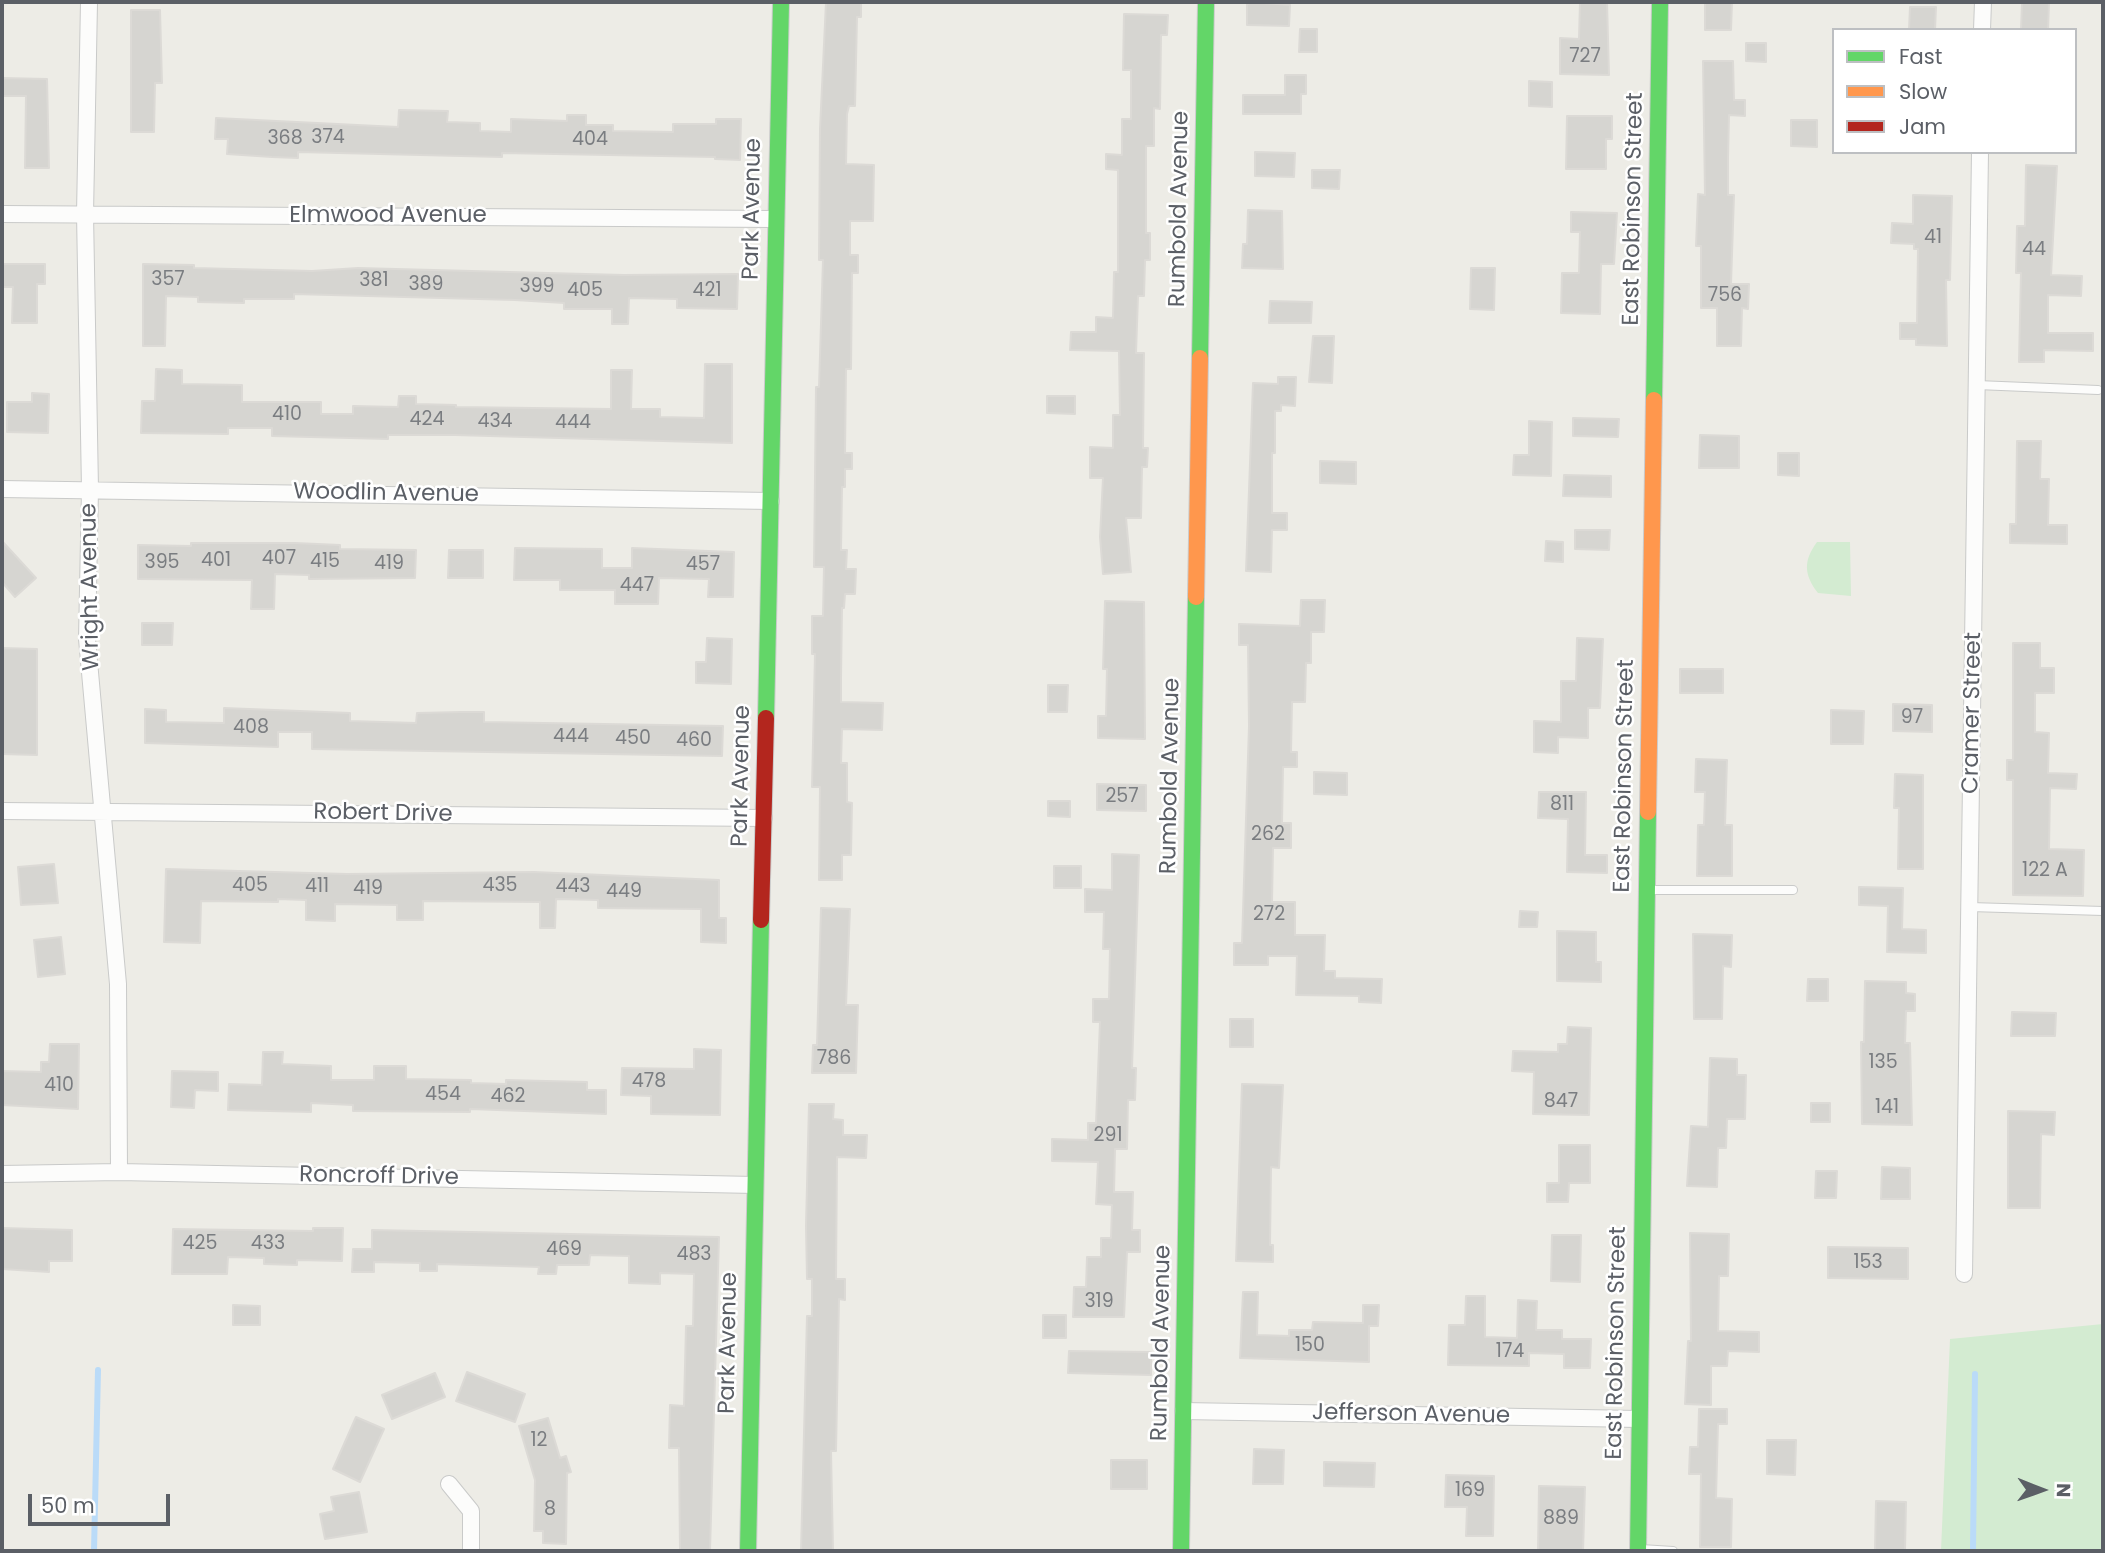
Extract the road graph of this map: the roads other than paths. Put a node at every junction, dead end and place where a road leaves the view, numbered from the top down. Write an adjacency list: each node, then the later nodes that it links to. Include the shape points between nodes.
1 (89, 2): 9 (street, Wright Avenue)
2 (781, 2): 10 (street, Park Avenue)
3 (1206, 2): 27 (street, Rumbold Avenue)
4 (1660, 2): 19 (street, East Robinson Street)
5 (1983, 2): 6 (street)
6 (1982, 28)
7 (1980, 154): 11 (street, Cramer Street)
8 (2, 214): 9 (street, Elmwood Avenue)
9 (85, 214): 10 (street, Elmwood Avenue); 14 (street, Wright Avenue)
10 (775, 219): 15 (street, Park Avenue)
11 (1977, 385): 12 (lane); 21 (street, Cramer Street)
12 (2098, 390)
13 (2, 489): 14 (street, Woodlin Avenue)
14 (90, 489): 15 (street, Woodlin Avenue); 17 (street, Wright Avenue, via 88,639)
15 (771, 500): 18 (street, Park Avenue)
16 (2, 811): 17 (street, Robert Drive)
17 (103, 812): 18 (street, Robert Drive); 23 (street, Wright Avenue, via 118,984)
18 (764, 818): 25 (street, Park Avenue)
19 (1646, 890): 20 (lane); 28 (street, East Robinson Street)
20 (1793, 890)
21 (1970, 908): 22 (lane); 26 (street, Cramer Street)
22 (2103, 911)
23 (119, 1172): 24 (street, Roncroff Drive); 25 (street, Roncroff Drive)
24 (2, 1174)
25 (755, 1185): 32 (street, Park Avenue)
26 (1964, 1274)
27 (1183, 1411): 28 (street, Jefferson Avenue); 33 (street, Rumbold Avenue)
28 (1638, 1419): 30 (street, East Robinson Street)
29 (449, 1484): 31 (street, via 471,1511)
30 (1638, 1550): 34 (lane)
31 (471, 1551)
32 (748, 1551)
33 (1181, 1551)
34 (1673, 1551)

